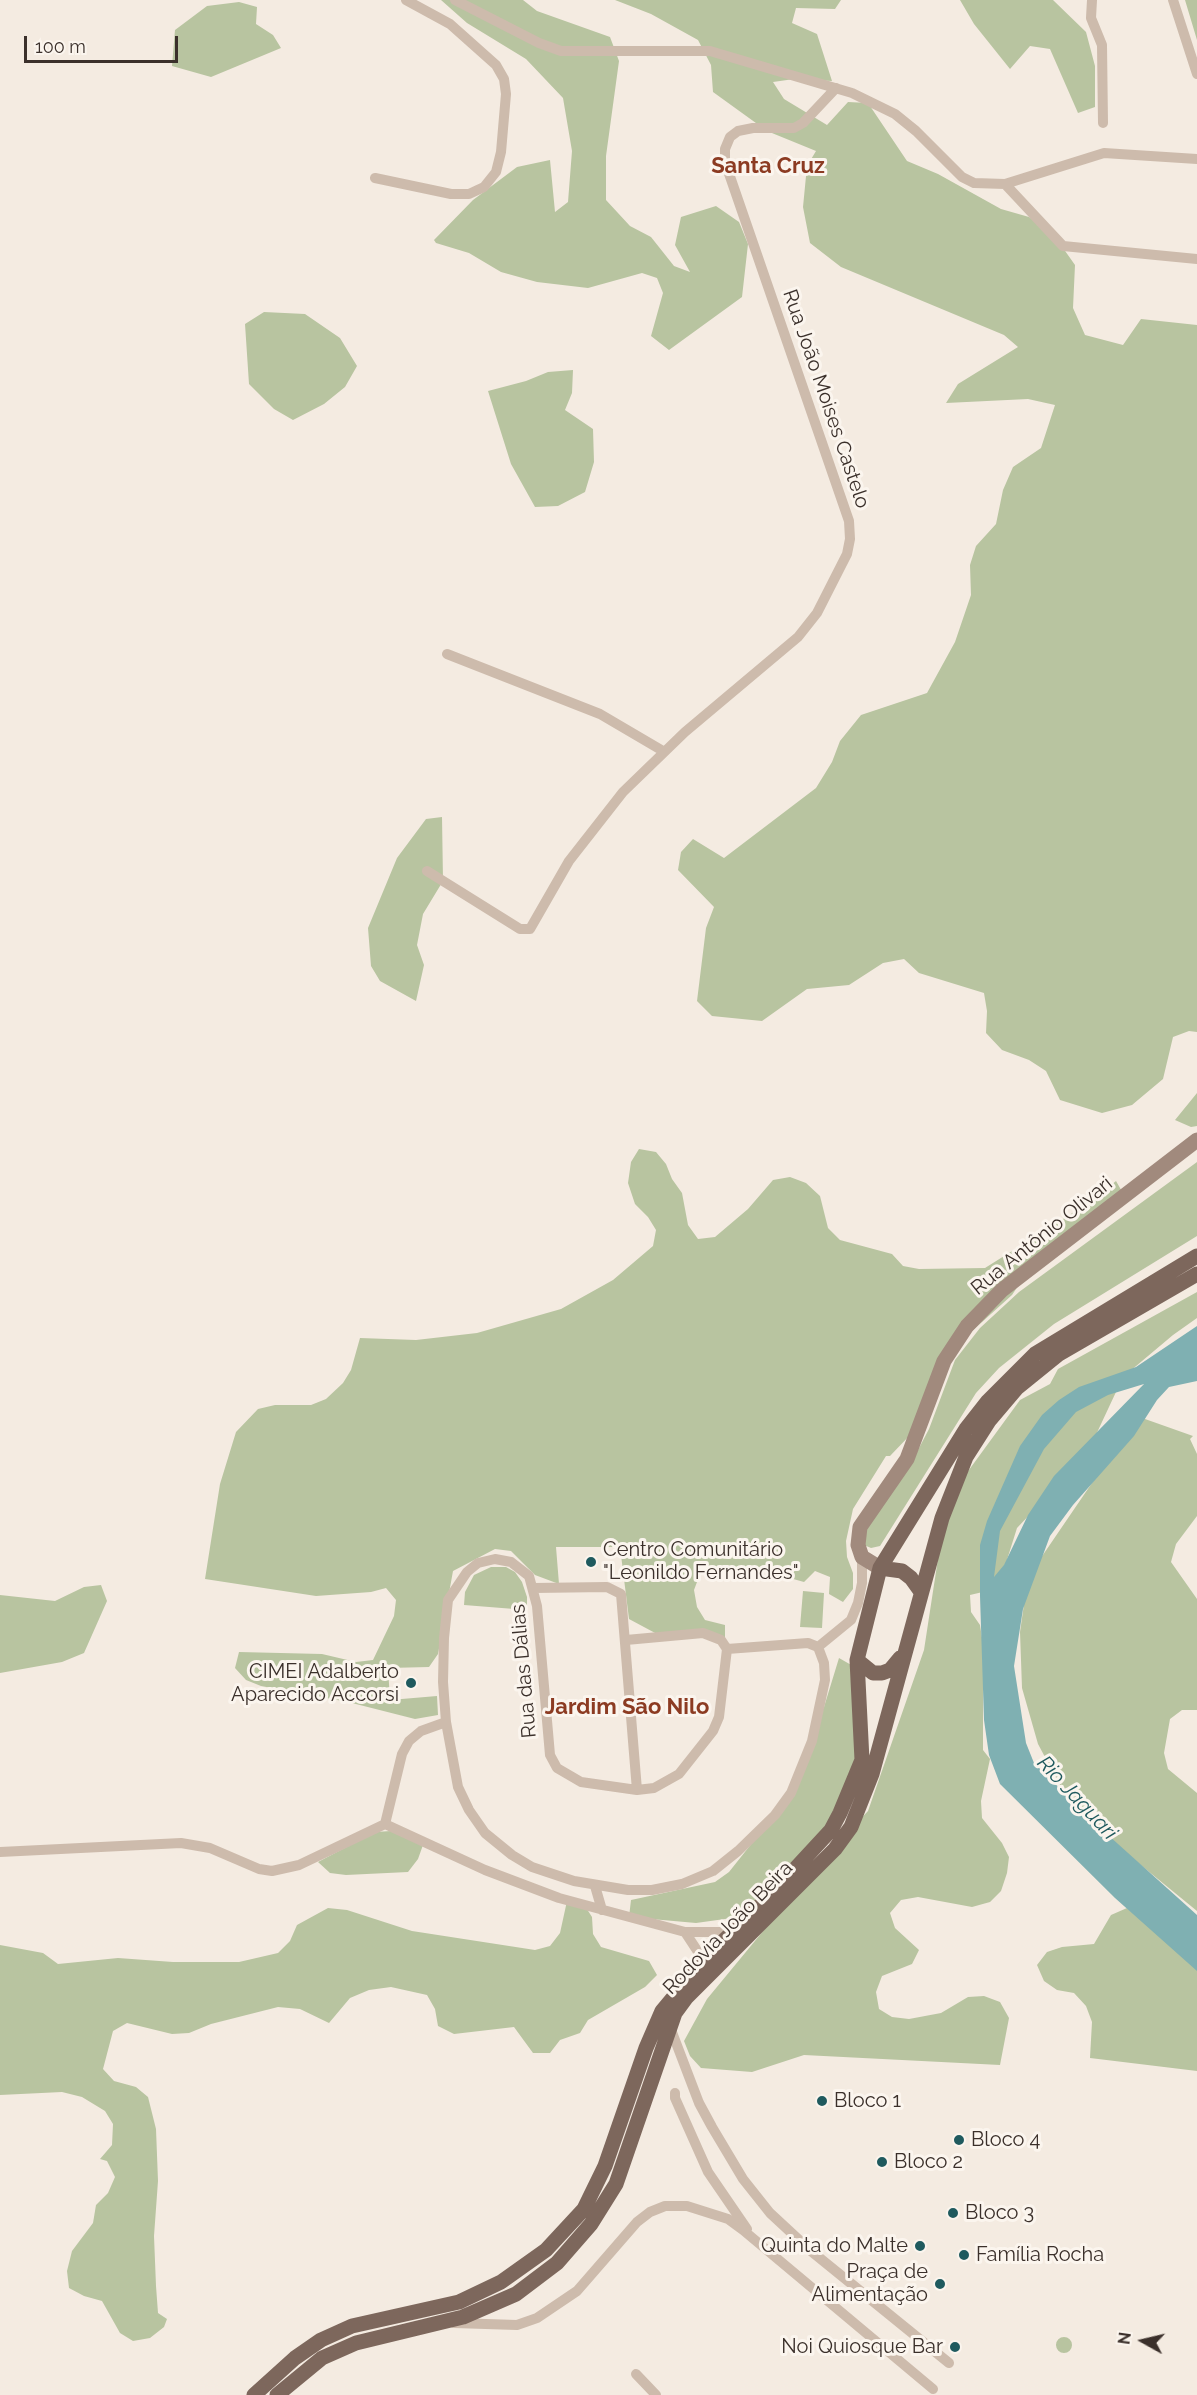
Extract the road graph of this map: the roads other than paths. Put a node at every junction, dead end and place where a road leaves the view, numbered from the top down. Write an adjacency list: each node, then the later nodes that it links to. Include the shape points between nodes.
1 (406, 0): 9 (street, via 450,24 496,65 506,94 501,152 496,172 484,187 469,194 451,194)
2 (455, 0): 6 (street, via 561,51 710,51)
3 (1092, 0): 7 (street, via 1091,18 1102,45)
4 (1173, 0): 5 (street)
5 (1197, 74)
6 (836, 88): 10 (street, via 871,100 895,114 962,177 984,185); 13 (street, Rua João Moises Castelo, via 794,128 738,131 730,137 725,162 849,521 847,554 817,613 798,637)
7 (1103, 123)
8 (1197, 159): 10 (street, via 1104,153)
9 (375, 178)
10 (1005, 184): 11 (street, via 1063,246)
11 (1197, 259)
12 (447, 654): 13 (street, via 600,714)
13 (663, 751): 14 (street, Rua João Moises Castelo, via 608,808 561,873 534,926 525,930)
14 (427, 871)
15 (1197, 1140): 18 (street, Rua Antônio Olivari, via 1002,1290 967,1326 928,1398 907,1459 860,1527 858,1545)
16 (1197, 1256): 19 (main road, Rodovia João Beira, via 1062,1336 1013,1375 966,1429)
17 (1197, 1274): 21 (main road, Rodovia João Beira, via 1059,1354 1017,1388 966,1457 950,1491)
18 (862, 1557): 19 (street); 23 (street, via 862,1583 851,1620)
19 (880, 1568): 21 (main road, via 902,1571); 26 (main road, Rodovia João Beira)
20 (534, 1588): 22 (street, via 607,1587 621,1594); 27 (street, via 522,1568 495,1559 478,1563 453,1590 448,1600 444,1638); 28 (street, Rua das Dálias, via 550,1755 557,1768 581,1782)
21 (921, 1592): 25 (main road, Rodovia João Beira)
22 (626, 1640): 24 (street, via 704,1633 721,1640); 28 (street)
23 (818, 1647): 24 (street, via 808,1643); 31 (street, via 825,1680 812,1741 790,1793 775,1815 713,1871 682,1884 652,1890)
24 (727, 1649): 28 (street, Rua das Dálias, via 719,1717 705,1745 664,1785)
25 (902, 1656): 26 (main road, via 882,1673 873,1673); 36 (main road, Rodovia João Beira, via 872,1774 851,1827 812,1873 686,1998)
26 (857, 1659): 34 (main road, Rodovia João Beira, via 862,1760 853,1785 831,1830)
27 (446, 1722): 29 (street, via 421,1731 409,1741 402,1754); 31 (street, via 458,1787 485,1833 532,1867)
28 (637, 1790)
29 (385, 1824): 30 (street, via 299,1865 278,1870 260,1869 210,1848 181,1843); 32 (street, via 485,1870)
30 (0, 1852)
31 (595, 1886): 32 (street)
32 (602, 1910): 33 (street)
33 (685, 1932): 34 (street); 35 (street)
34 (732, 1932): 35 (main road, Rodovia João Beira)
35 (704, 1961): 43 (main road, Rodovia João Beira, via 662,2011 605,2166 584,2209 546,2250 501,2282 459,2302 352,2326 321,2340)
36 (669, 2024): 39 (main road, Rodovia João Beira, via 633,2141 616,2184 591,2224 557,2263 516,2294 464,2317); 40 (street, via 708,2119 743,2180 770,2213 811,2252)
37 (675, 2092): 38 (street, via 708,2172)
38 (756, 2240): 39 (street, via 728,2219 708,2211 665,2206 637,2222 577,2291 537,2318 517,2325); 42 (street)
39 (441, 2322): 44 (main road, Rodovia João Beira, via 348,2347 322,2358)
40 (949, 2363)
41 (636, 2374): 45 (street)
42 (933, 2389)
43 (254, 2395)
44 (277, 2395)
45 (656, 2395)

